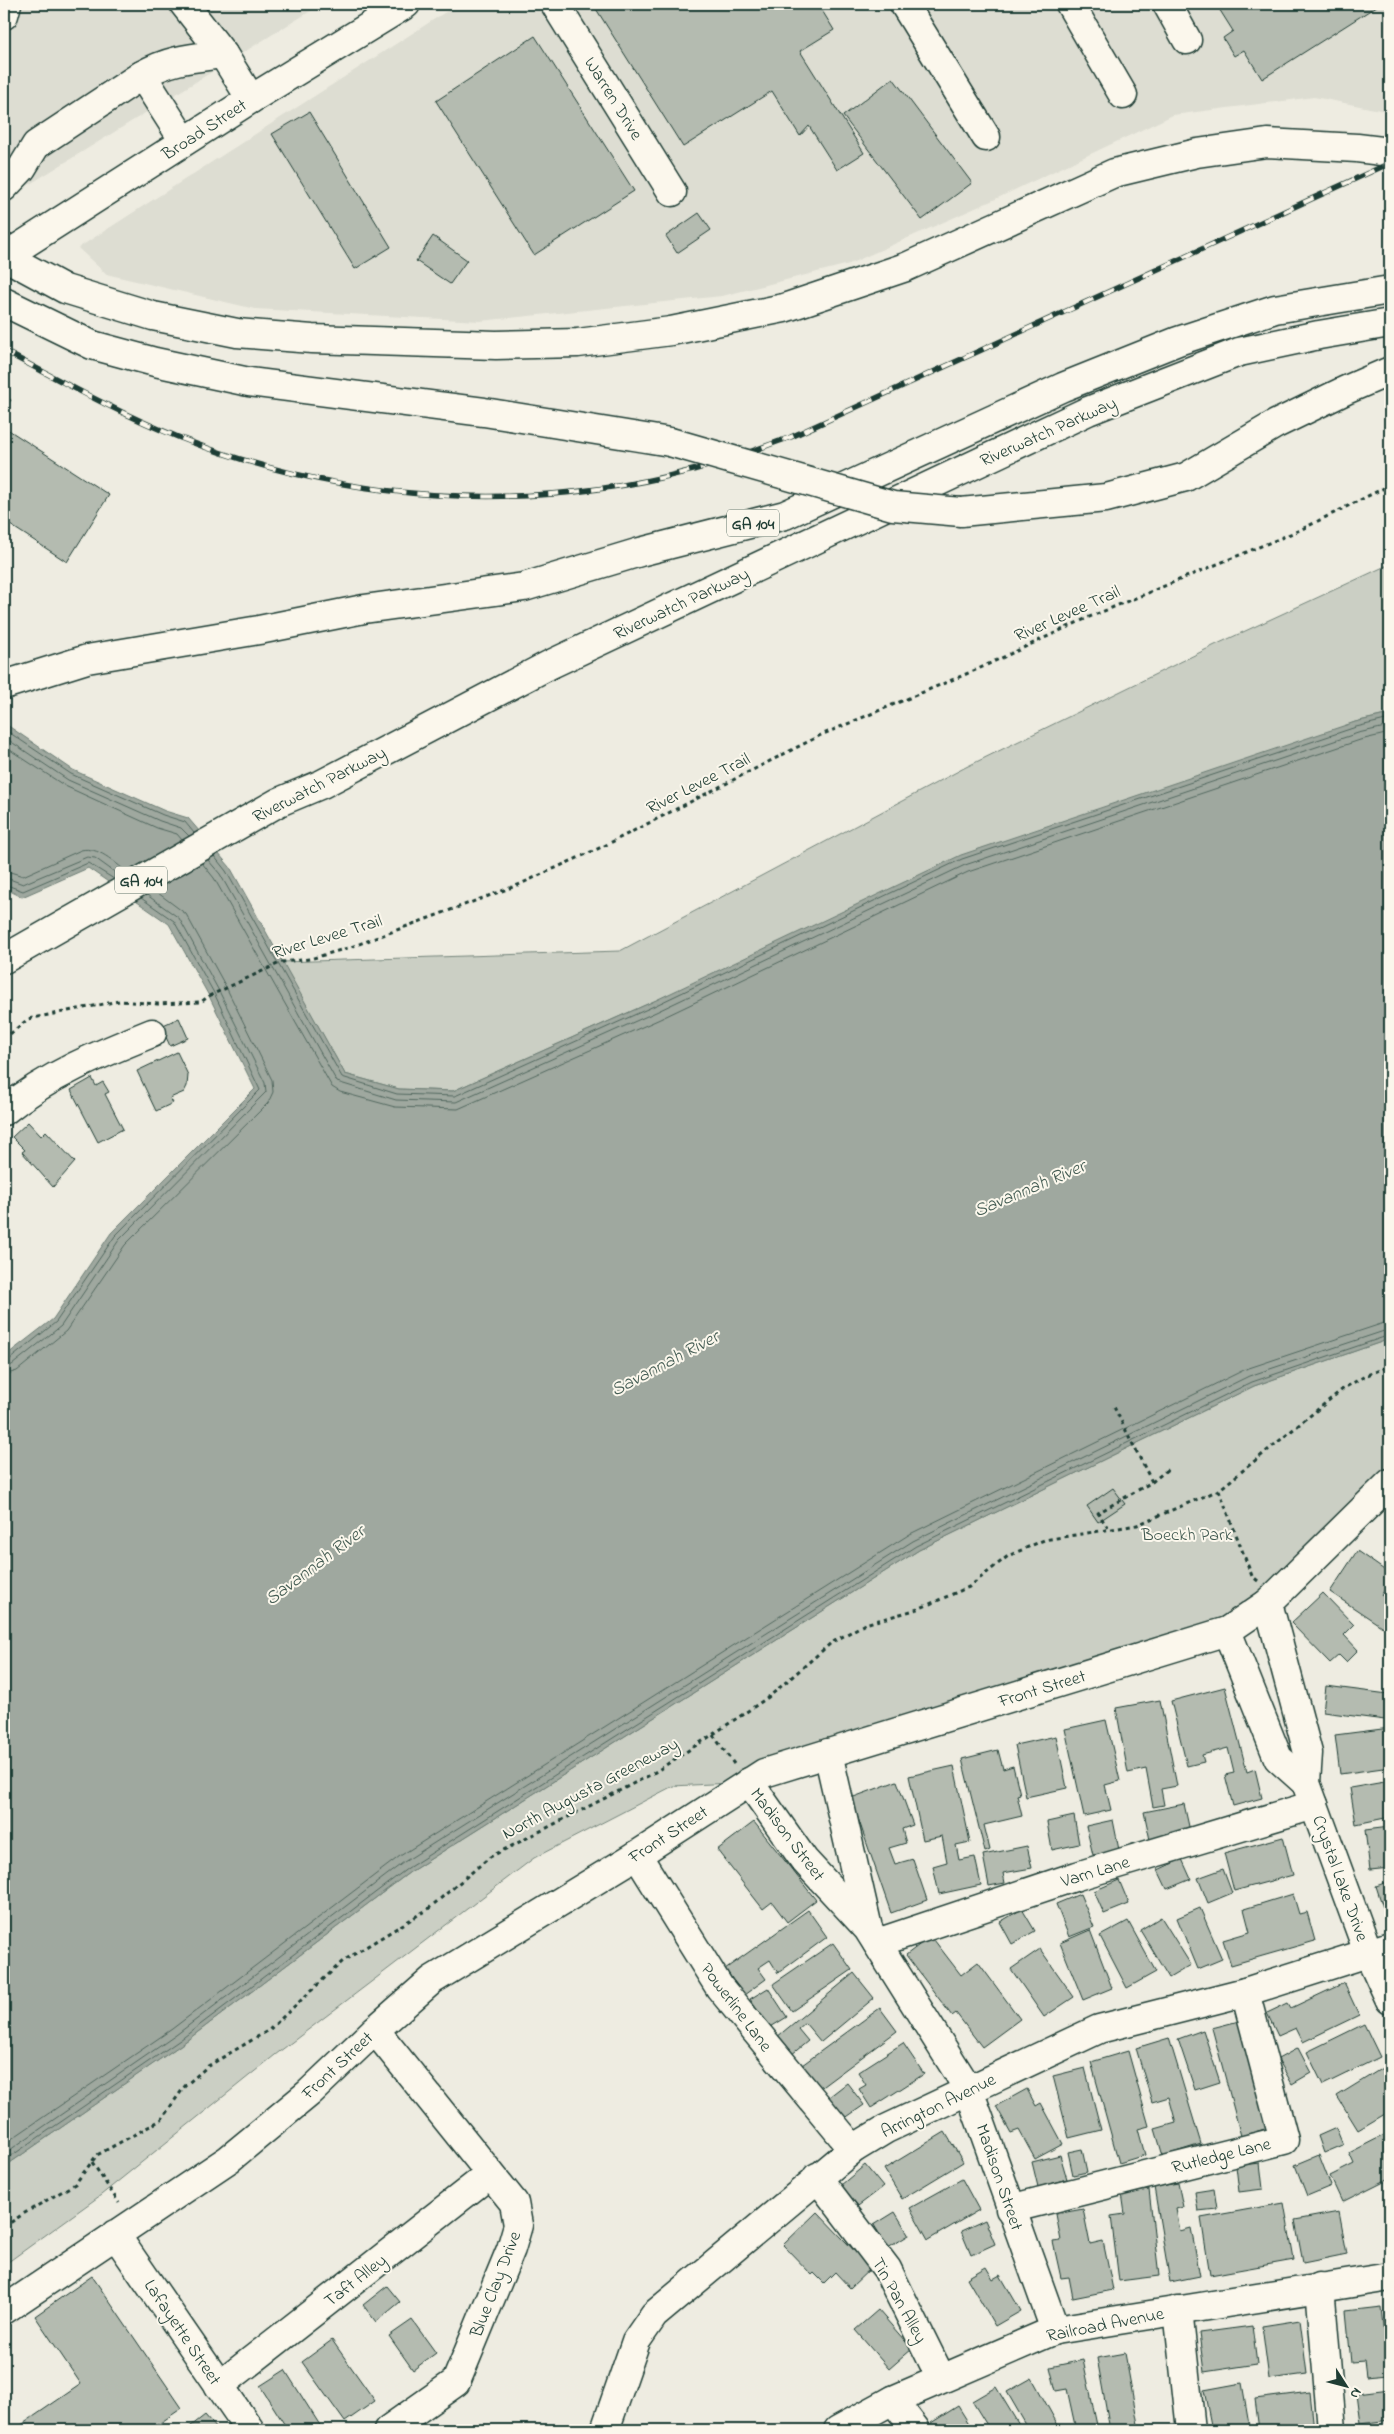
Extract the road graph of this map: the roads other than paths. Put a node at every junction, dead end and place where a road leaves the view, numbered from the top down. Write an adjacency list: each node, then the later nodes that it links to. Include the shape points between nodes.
1 (7, 4): 8 (main road)
2 (184, 4): 10 (main road)
3 (406, 4): 13 (main road, Broad Street)
4 (555, 4): 18 (main road, Warren Drive)
5 (904, 4): 14 (main road)
6 (1070, 4): 12 (main road)
7 (1167, 4): 9 (main road)
8 (4, 15)
9 (1187, 40)
10 (223, 54): 11 (main road, via 179,59); 13 (main road)
11 (142, 75): 15 (main road); 17 (main road, via 36,145)
12 (1123, 95)
13 (251, 99): 15 (main road, Broad Street)
14 (986, 137)
15 (184, 141): 19 (main road, Broad Street)
16 (1390, 152): 19 (main road, via 1267,143 1197,153 1114,173 906,267 784,308 671,330 578,343 496,345 312,340 237,333 153,316 65,288)
17 (4, 187)
18 (672, 192)
19 (4, 256)
20 (1390, 290): 24 (main road, Riverwatch Parkway / GA 104, via 1275,309 1178,341 1063,387 784,515 640,552 524,588 364,610 87,659)
21 (4, 302): 23 (main road, bridge, via 92,345 202,372 249,382 484,412 670,442 893,506 961,512 1106,498 1186,478 1276,424)
22 (1390, 323): 25 (main road, Riverwatch Parkway / GA 104, via 1238,352 1088,411 549,666 322,784 279,802)
23 (1390, 371)
24 (4, 685)
25 (4, 959)
26 (152, 1033): 27 (main road, via 59,1074)
27 (4, 1111)
28 (1390, 1483): 29 (main road, Front Street)
29 (1268, 1604): 30 (main road, Front Street); 33 (main road, Crystal Lake Drive, via 1308,1753)
30 (1227, 1631): 31 (main road, Front Street); 33 (main road, Crystal Lake Drive, via 1278,1758)
31 (828, 1753): 32 (main road, Front Street, via 764,1772); 35 (main road, Madison Street)
32 (749, 1782): 34 (main road, Front Street); 35 (main road, Madison Street, via 804,1860)
33 (1310, 1794): 35 (main road, Varn Lane, via 1077,1876); 36 (main road, Crystal Lake Drive)
34 (637, 1854): 39 (main road, Front Street, via 451,1967); 41 (main road, Powerline Lane, via 720,1988)
35 (873, 1936): 40 (main road, Madison Street)
36 (1379, 1949): 37 (main road, Arrington Avenue); 38 (main road, Crystal Lake Drive)
37 (1245, 1992): 40 (main road, Arrington Avenue, via 1099,2029); 44 (main road, Rutledge Lane, via 1284,2140)
38 (1390, 2000)
39 (375, 2030): 42 (main road, Blue Clay Drive); 45 (main road, Front Street, via 265,2131 229,2159)
40 (969, 2090): 41 (main road, Arrington Avenue, via 886,2129); 44 (main road, Madison Street)
41 (852, 2149): 43 (main road, Arrington Avenue)
42 (490, 2174): 52 (main road, Taft Alley); 55 (main road, Blue Clay Drive, via 514,2203 518,2224 511,2249 456,2382)
43 (817, 2178): 51 (main road, Tin Pan Alley, via 887,2270); 56 (main road, Arrington Avenue, via 654,2315 636,2341)
44 (1010, 2209): 50 (main road, Madison Street)
45 (124, 2228): 48 (main road, Front Street); 52 (main road, Lafayette Street)
46 (1390, 2277): 47 (main road, Railroad Avenue)
47 (1320, 2287): 49 (main road, Railroad Avenue); 60 (main road)
48 (4, 2310)
49 (1178, 2310): 50 (main road, Railroad Avenue); 59 (main road)
50 (1055, 2330): 51 (main road, Railroad Avenue)
51 (941, 2378): 53 (main road, Railroad Avenue)
52 (220, 2386): 54 (main road, Lafayette Street)
53 (893, 2400): 57 (main road, Railroad Avenue); 58 (main road)
54 (250, 2430)
55 (388, 2430)
56 (605, 2430)
57 (838, 2430)
58 (916, 2430)
59 (1191, 2430)
60 (1332, 2430)

